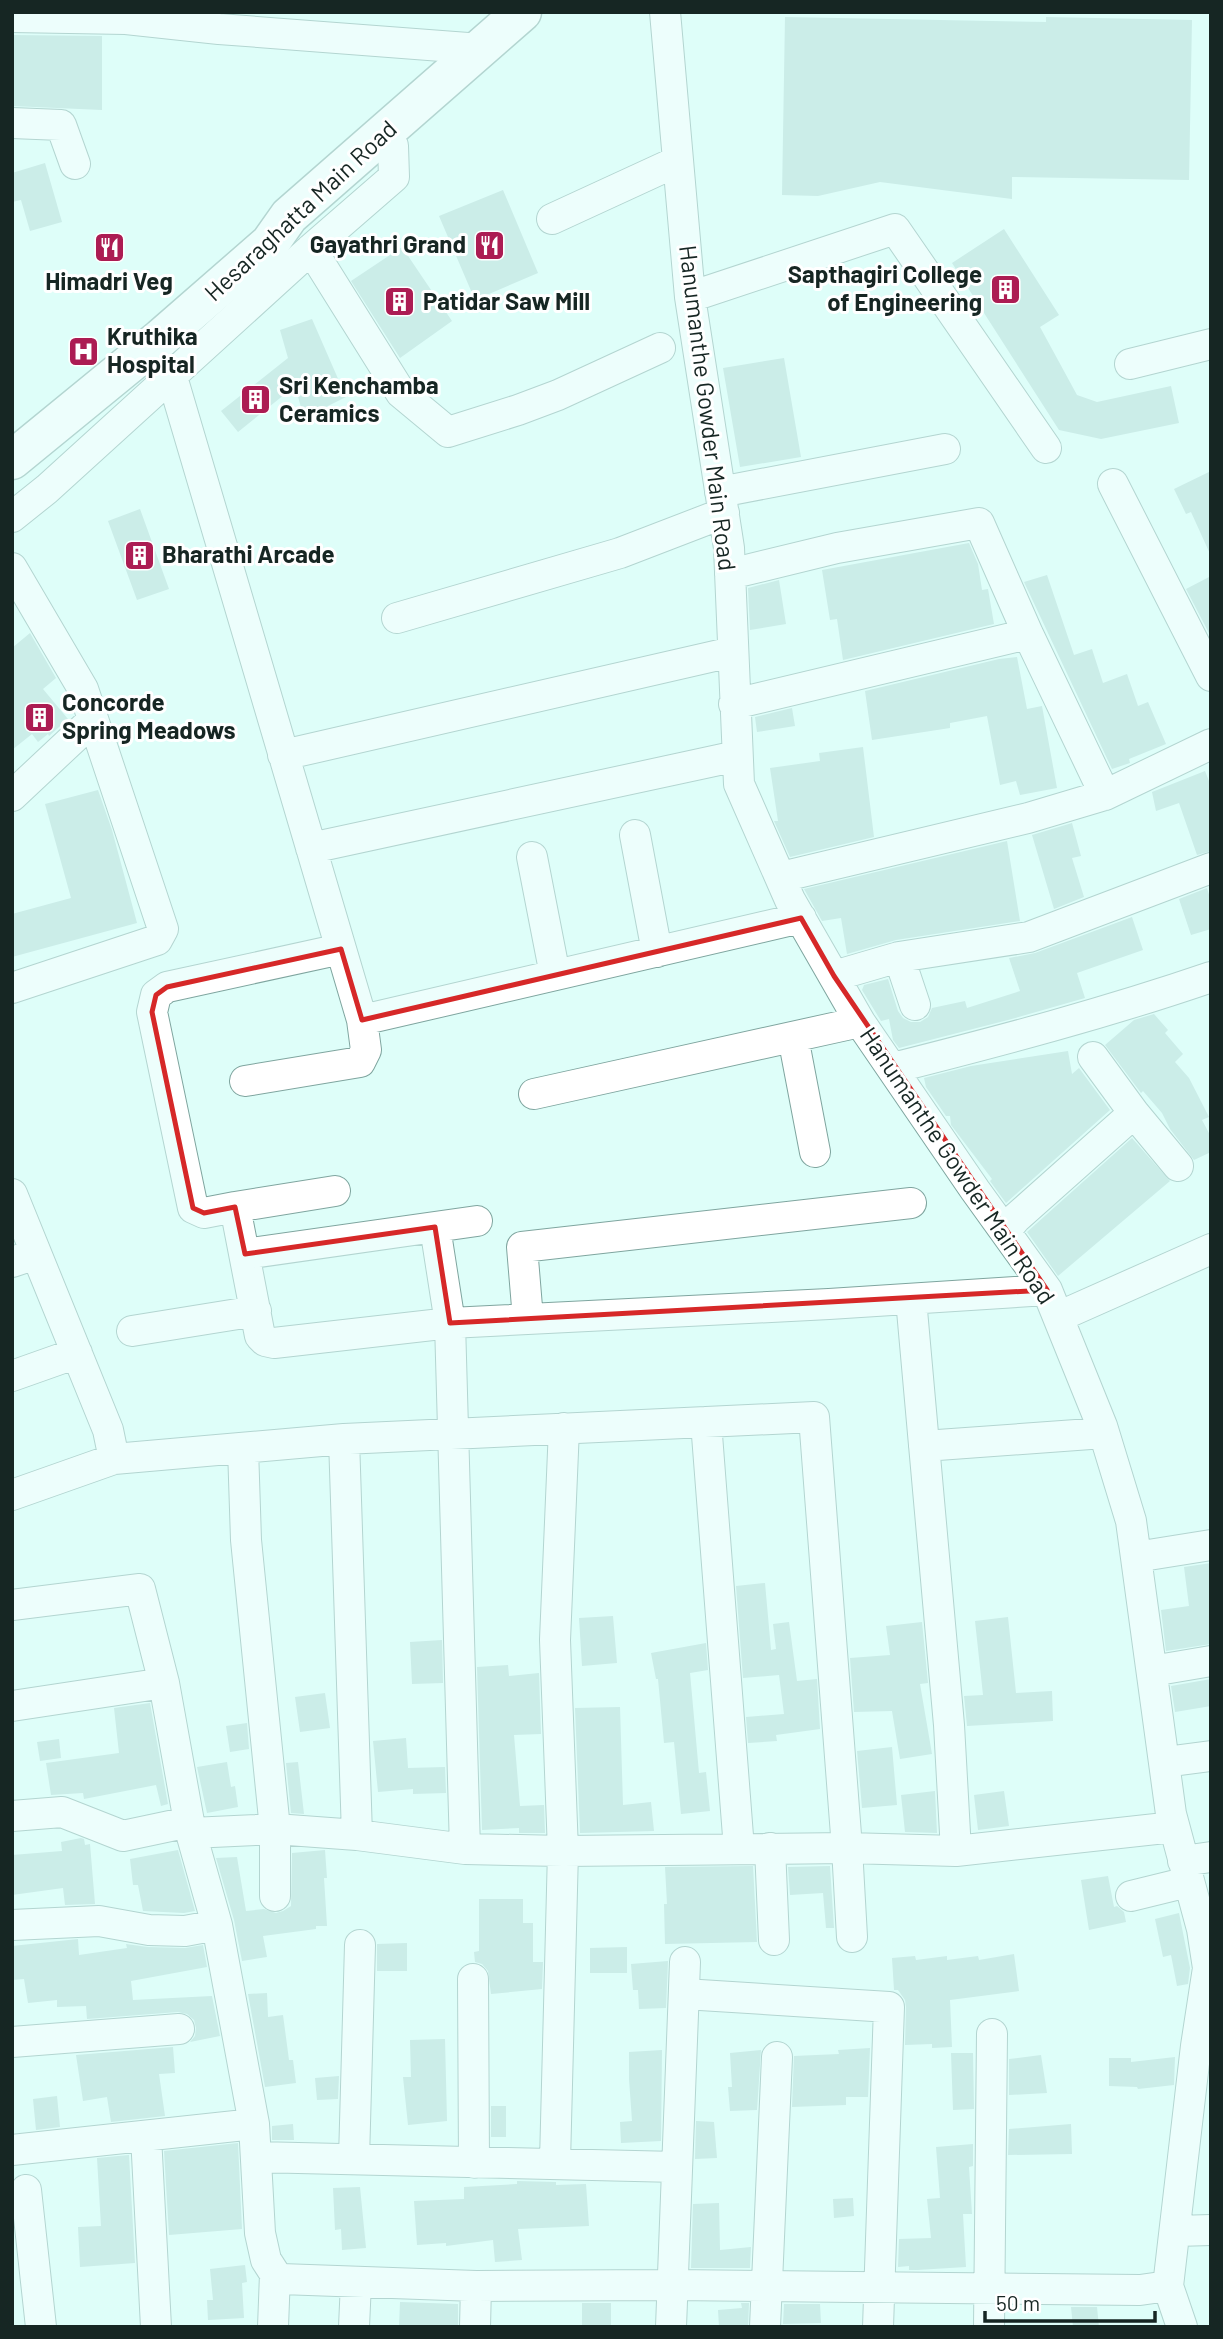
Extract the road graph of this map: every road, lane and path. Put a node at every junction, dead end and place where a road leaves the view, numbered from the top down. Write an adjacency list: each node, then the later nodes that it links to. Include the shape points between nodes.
1 (522, 12): 5 (main road, Hesaraghatta Main Road)
2 (549, 12): 10 (main road, via 393,146)
3 (666, 12): 7 (street, Hanumanthe Gowder Main Road)
4 (12, 17): 5 (street, via 126,19)
5 (481, 49): 11 (main road, Hesaraghatta Main Road, via 289,216)
6 (12, 123): 8 (street, via 61,125)
7 (678, 161): 9 (street); 12 (street, Hanumanthe Gowder Main Road)
8 (75, 164)
9 (552, 219)
10 (313, 237): 11 (main road, via 296,230); 14 (street, via 401,393 448,432 558,395); 16 (street)
11 (270, 243): 19 (main road, Hesaraghatta Main Road)
12 (690, 297): 17 (street, via 895,229); 21 (street, Hanumanthe Gowder Main Road)
13 (1211, 344): 15 (street)
14 (660, 348)
15 (1130, 364)
16 (173, 377): 22 (street); 32 (street)
17 (1046, 448)
18 (945, 449): 21 (street)
19 (12, 460)
20 (1113, 484): 28 (street)
21 (722, 503): 24 (street, Hanumanthe Gowder Main Road); 25 (street, via 620,553)
22 (12, 517)
23 (12, 568): 30 (street, via 83,689)
24 (730, 574): 26 (street, via 837,548 979,523); 27 (street, Hanumanthe Gowder Main Road)
25 (397, 618)
26 (1028, 634): 29 (street); 34 (street)
27 (732, 652): 29 (street, Hanumanthe Gowder Main Road); 32 (street)
28 (1211, 676)
29 (734, 704): 33 (street, Hanumanthe Gowder Main Road)
30 (93, 721): 35 (street); 48 (street, via 163,929 157,940)
31 (1211, 744): 34 (street)
32 (283, 755): 37 (street)
33 (737, 755): 37 (street); 40 (street, Hanumanthe Gowder Main Road, via 739,783)
34 (1105, 795): 40 (street)
35 (12, 796)
36 (635, 835): 43 (street)
37 (311, 848): 42 (street)
38 (532, 857): 45 (street)
39 (1211, 868): 44 (street, via 1030,937)
40 (780, 877): 41 (street, Hanumanthe Gowder Main Road)
41 (801, 918): 43 (street); 46 (street, Hanumanthe Gowder Main Road)
42 (341, 949): 50 (street); 63 (street, via 167,988 156,995 152,1012 193,1208 204,1213)
43 (657, 952): 45 (street)
44 (899, 957): 46 (street); 49 (street)
45 (555, 975): 50 (street)
46 (834, 976): 51 (street, Hanumanthe Gowder Main Road)
47 (1211, 977): 54 (street, via 1026,1034)
48 (12, 988)
49 (915, 1004)
50 (362, 1020): 55 (street, via 366,1051 360,1062)
51 (860, 1022): 52 (street); 54 (street, Hanumanthe Gowder Main Road)
52 (793, 1037): 56 (street); 58 (street)
53 (1093, 1058): 57 (street)
54 (893, 1068): 66 (street, Hanumanthe Gowder Main Road)
55 (245, 1081)
56 (534, 1094)
57 (1134, 1113): 59 (street); 66 (street)
58 (815, 1152)
59 (1178, 1166)
60 (335, 1191): 63 (street)
61 (12, 1194): 69 (street)
62 (911, 1203): 73 (street, via 522,1247)
63 (235, 1207): 68 (street)
64 (477, 1221): 65 (street)
65 (435, 1227): 68 (street); 74 (street)
66 (1005, 1231): 71 (street, Hanumanthe Gowder Main Road)
67 (1211, 1249): 71 (street)
68 (246, 1254): 72 (street)
69 (24, 1258): 76 (street)
70 (911, 1299): 71 (street); 73 (street); 83 (street)
71 (1052, 1303): 80 (street, Hanumanthe Gowder Main Road)
72 (256, 1311): 74 (street, via 260,1336 274,1343); 75 (street)
73 (528, 1319): 74 (street)
74 (450, 1323): 81 (street)
75 (132, 1331)
76 (77, 1353): 77 (street); 85 (street, via 108,1430)
77 (12, 1376)
78 (706, 1422): 79 (street); 101 (street, via 814,1417); 104 (street)
79 (564, 1429): 81 (street); 105 (street, via 555,1640)
80 (1104, 1433): 83 (street); 88 (street, Hanumanthe Gowder Main Road, via 1131,1521)
81 (453, 1434): 82 (street); 103 (street)
82 (344, 1439): 84 (street); 100 (street)
83 (924, 1446): 106 (street)
84 (243, 1448): 85 (street); 99 (street, via 246,1540)
85 (114, 1459): 86 (street)
86 (12, 1495)
87 (1211, 1545): 88 (street)
88 (1136, 1557): 91 (street, Hanumanthe Gowder Main Road)
89 (12, 1605): 92 (street, via 140,1589)
90 (1211, 1661): 91 (street)
91 (1152, 1671): 95 (street, Hanumanthe Gowder Main Road)
92 (164, 1683): 93 (street); 97 (street)
93 (12, 1706)
94 (1211, 1756): 95 (street)
95 (1165, 1762): 98 (street, Hanumanthe Gowder Main Road)
96 (12, 1816): 97 (street, via 62,1812 123,1836)
97 (190, 1827): 99 (street); 110 (street)
98 (1174, 1827): 106 (street); 107 (street, Hanumanthe Gowder Main Road)
99 (275, 1829): 100 (street); 108 (street)
100 (357, 1835): 103 (street)
101 (847, 1847): 102 (street); 106 (street); 112 (street)
102 (770, 1848): 104 (street); 113 (street)
103 (465, 1849): 105 (street)
104 (739, 1849): 105 (street)
105 (563, 1851): 128 (street)
106 (957, 1851)
107 (1194, 1867): 109 (street); 132 (street, Hanumanthe Gowder Main Road, via 1208,1968)
108 (275, 1896)
109 (1131, 1896)
110 (217, 1925): 111 (street, via 185,1931 99,1921); 122 (street)
111 (12, 1926)
112 (852, 1937)
113 (774, 1940)
114 (360, 1945): 126 (street)
115 (685, 1962): 117 (street)
116 (473, 1979): 127 (street)
117 (684, 1994): 129 (street); 139 (street, via 889,2007)
118 (179, 2029): 120 (street)
119 (992, 2034): 140 (street)
120 (12, 2042)
121 (778, 2057): 137 (street)
122 (254, 2124): 123 (street); 125 (street)
123 (146, 2136): 124 (street); 142 (street)
124 (12, 2150)
125 (256, 2157): 126 (street); 133 (street, via 260,2233 266,2260)
126 (354, 2159): 127 (street)
127 (474, 2162): 128 (street)
128 (555, 2162): 129 (street)
129 (677, 2166): 135 (street)
130 (26, 2190): 141 (street)
131 (1211, 2230): 132 (street)
132 (1176, 2231): 138 (street, Hanumanthe Gowder Main Road)
133 (275, 2274): 134 (street, via 281,2279); 143 (street)
134 (356, 2282): 136 (street); 144 (street)
135 (673, 2285): 136 (street); 137 (street); 146 (street)
136 (476, 2286): 145 (street)
137 (767, 2286): 139 (street); 147 (street)
138 (1168, 2286): 140 (street, via 1140,2290); 150 (street, Hanumanthe Gowder Main Road)
139 (879, 2287): 140 (street); 148 (street)
140 (990, 2289): 149 (street)
141 (41, 2327)
142 (156, 2327)
143 (273, 2327)
144 (354, 2327)
145 (475, 2327)
146 (671, 2327)
147 (765, 2327)
148 (878, 2327)
149 (989, 2327)
150 (1182, 2327)

